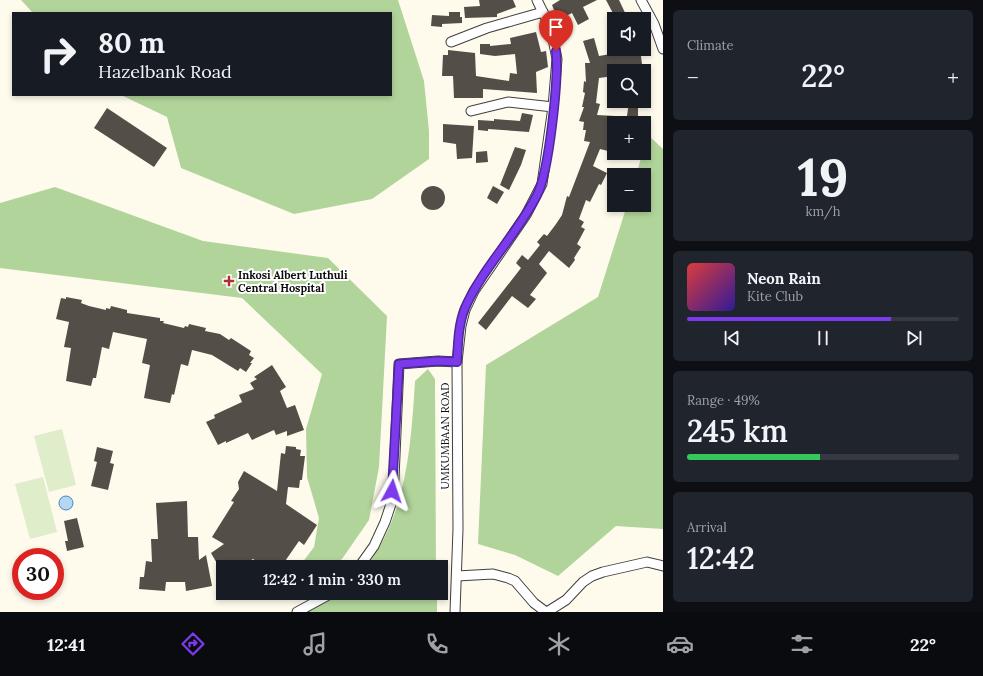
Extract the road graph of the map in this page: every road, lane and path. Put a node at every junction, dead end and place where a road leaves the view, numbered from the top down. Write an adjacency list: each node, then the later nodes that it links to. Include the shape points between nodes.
1 (537, 0): 3 (street, UMKUMBAAN ROAD)
2 (642, 0): 5 (street)
3 (543, 12): 4 (street, via 487,28); 6 (street, UMKUMBAAN ROAD, via 551,29 557,59)
4 (451, 42)
5 (663, 49)
6 (553, 107): 7 (street, via 508,102); 8 (street, UMKUMBAAN ROAD, via 542,184 526,215 474,291 461,326)
7 (471, 111)
8 (457, 362): 9 (street, via 399,364 390,504 374,546); 11 (street, UMKUMBAAN ROAD)
9 (364, 560)
10 (663, 566): 15 (street, via 647,562 592,576 566,600)
11 (457, 576): 14 (street, UMKUMBAAN ROAD); 15 (street, via 493,574 508,578 515,581 534,603)
12 (319, 600): 13 (street)
13 (297, 612)
14 (455, 612)
15 (547, 612)

